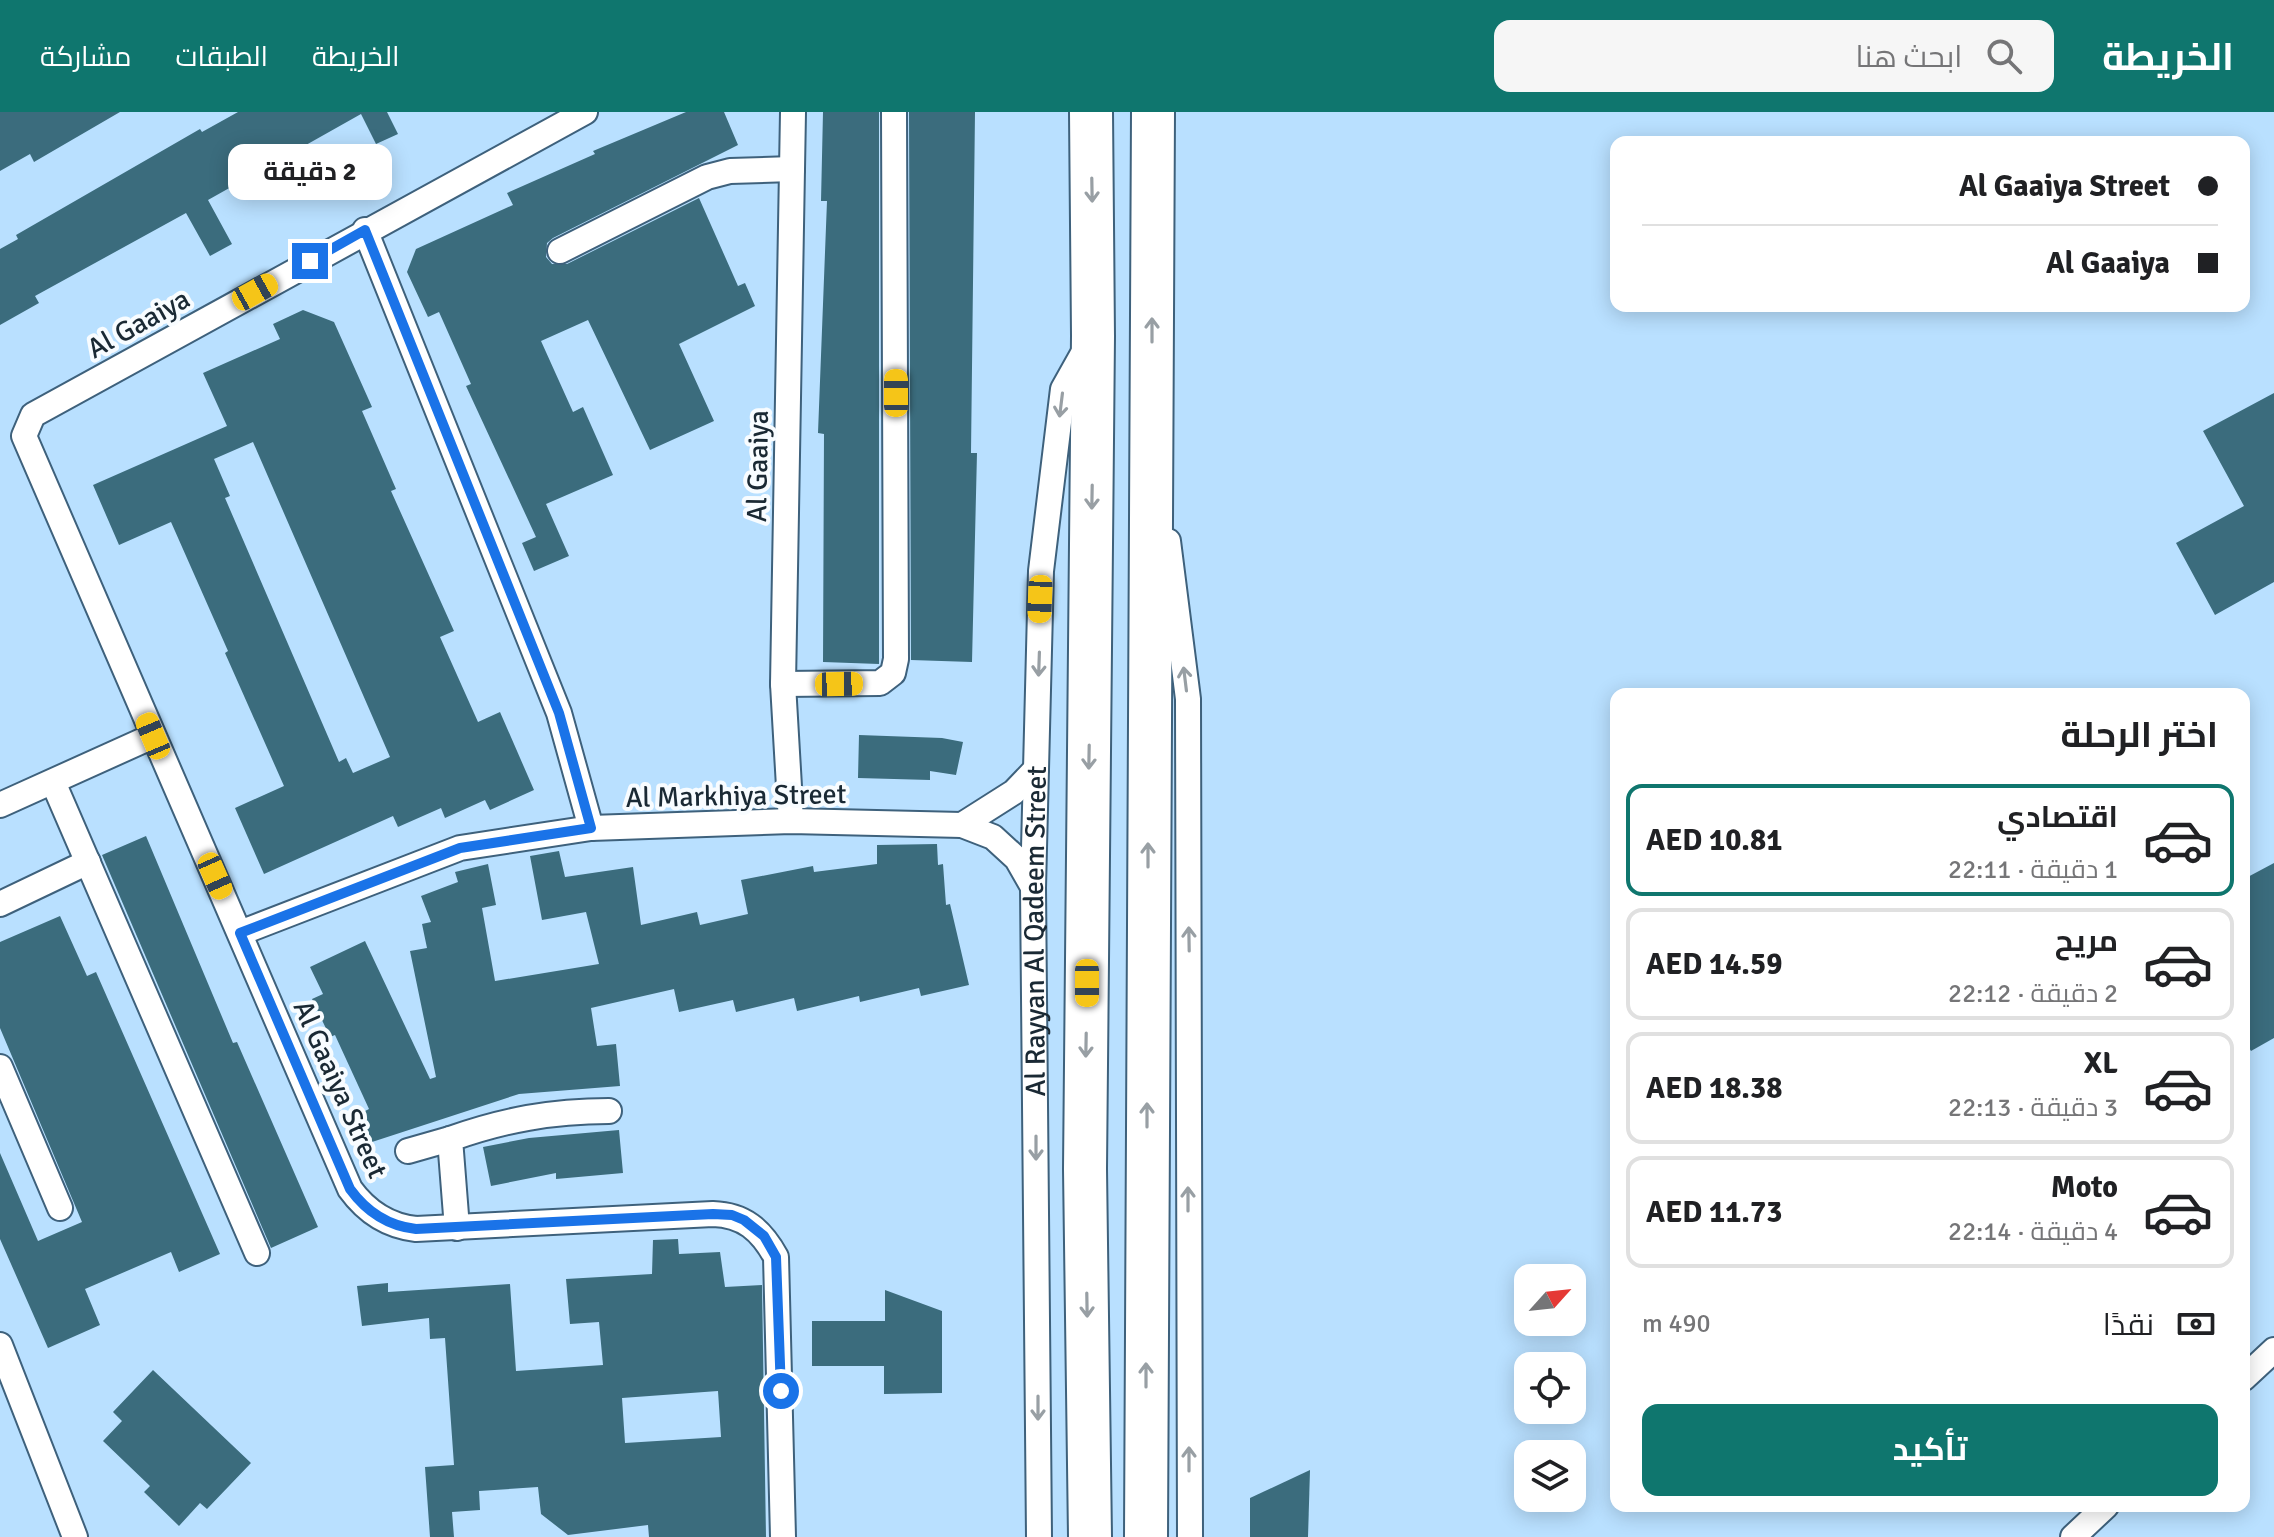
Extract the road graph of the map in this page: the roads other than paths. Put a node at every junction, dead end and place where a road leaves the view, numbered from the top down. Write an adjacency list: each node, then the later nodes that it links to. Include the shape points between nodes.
1 (585, 112): 7 (street)
2 (793, 112): 6 (street, Al Gaaiya)
3 (894, 112): 11 (street, via 896,659 893,673 880,683)
4 (1091, 112): 9 (highway, Al Rayyan Al Qadeem Street, one-way to 9)
5 (1153, 112): 10 (highway, one-way to 5)
6 (792, 169): 8 (street, via 707,177); 11 (street, Al Gaaiya)
7 (365, 230): 12 (street, Al Gaaiya Street, via 33,415 26,424 24,436); 18 (street, via 559,713)
8 (560, 251)
9 (1093, 336): 13 (street, Al Rayyan Al Qadeem Street, one-way to 13, via 1063,389 1041,571); 37 (highway, Al Rayyan Al Qadeem Street, one-way to 37, via 1085,1169)
10 (1151, 408): 38 (highway, one-way to 10); 39 (street, one-way to 10, via 1188,699)
11 (783, 684): 16 (street, Al Gaaiya)
12 (153, 736): 14 (street); 22 (street, Al Gaaiya Street)
13 (1036, 769): 17 (street, via 1014,792); 20 (street, Al Rayyan Al Qadeem Street)
14 (53, 782): 15 (street); 19 (street)
15 (0, 805)
16 (791, 821): 17 (street, Al Markhiya Street); 18 (street, Al Markhiya Street)
17 (962, 825): 20 (street, Al Markhiya Street, via 993,837 1017,859)
18 (591, 828): 22 (street, Al Markhiya Street, via 460,848)
19 (88, 862): 21 (street); 29 (street)
20 (1033, 888): 36 (street, Al Rayyan Al Qadeem Street, one-way to 36)
21 (0, 904)
22 (240, 933): 28 (street, Al Gaaiya Street, via 350,1189 374,1214 404,1228)
23 (0, 1067): 27 (street)
24 (609, 1111): 25 (street, via 515,1118)
25 (450, 1139): 26 (street); 28 (street)
26 (408, 1151)
27 (60, 1208)
28 (457, 1228): 35 (street, Al Gaaiya Street, via 713,1214 732,1215 764,1236 776,1257)
29 (257, 1253)
30 (0, 1345): 34 (street)
31 (2274, 1350): 32 (street)
32 (2250, 1372)
33 (2100, 1512): 40 (street)
34 (75, 1537)
35 (783, 1537)
36 (1039, 1537)
37 (1090, 1537)
38 (1146, 1537)
39 (1190, 1537)
40 (2073, 1537)

